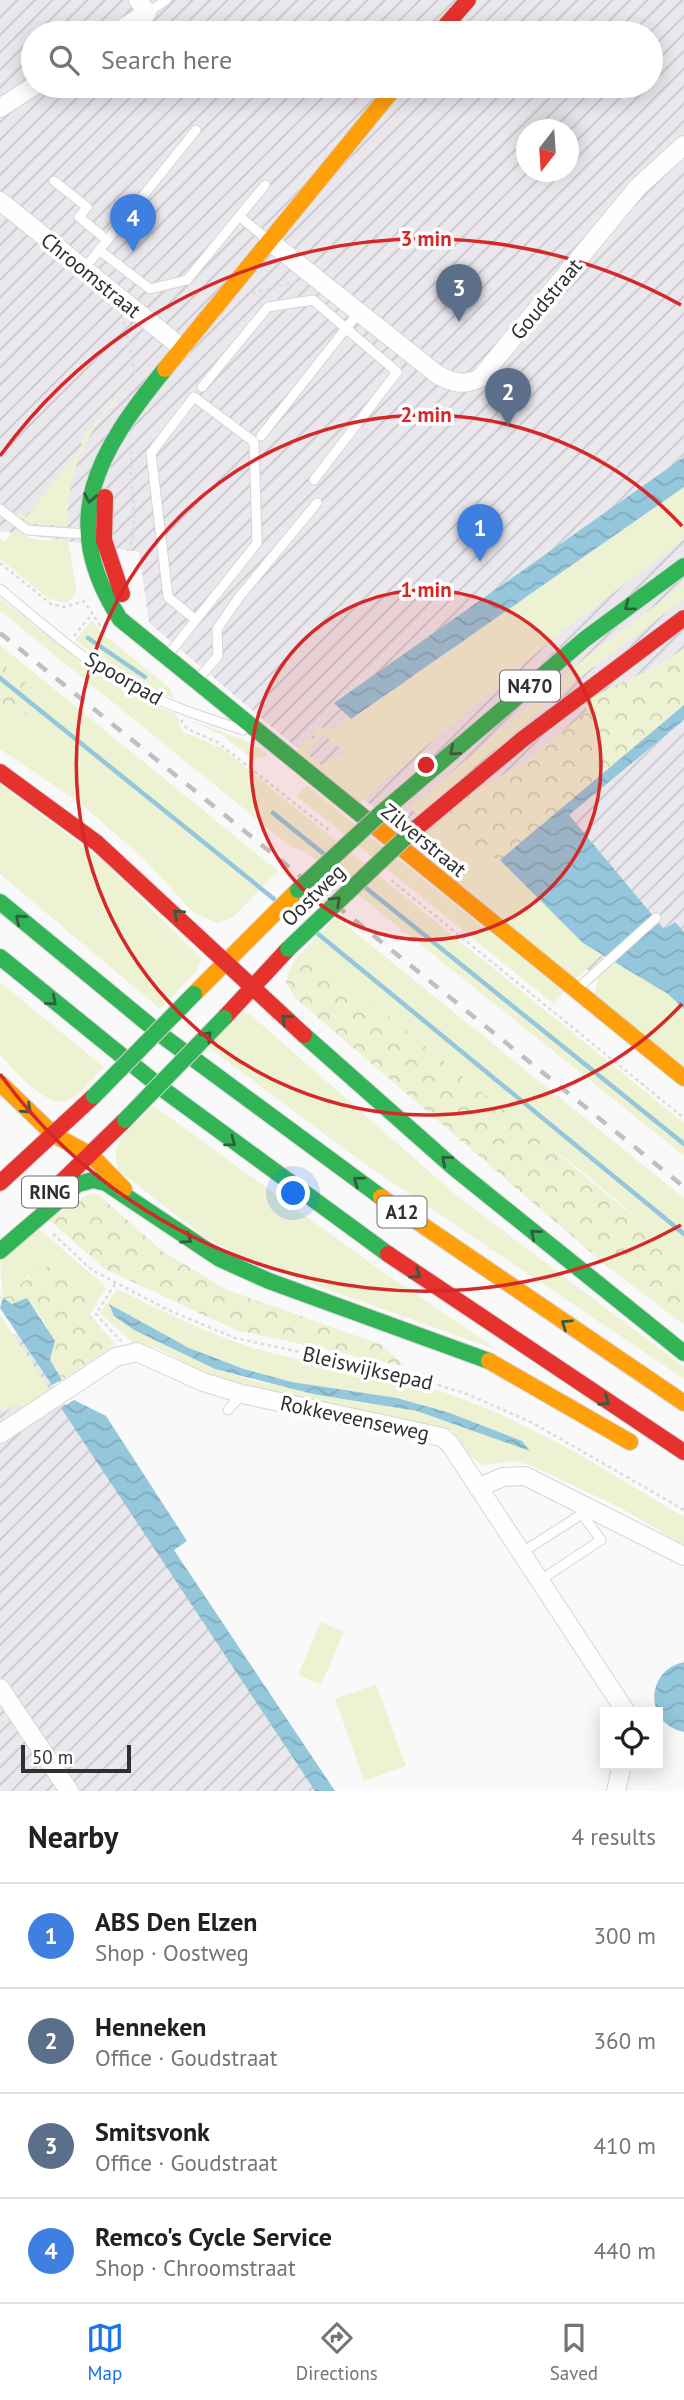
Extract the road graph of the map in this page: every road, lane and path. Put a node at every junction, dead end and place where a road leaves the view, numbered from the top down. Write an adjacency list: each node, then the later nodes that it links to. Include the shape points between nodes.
1 (166, 0): 3 (lane)
2 (468, 0): 5 (main road)
3 (142, 6): 4 (street)
4 (127, 21)
5 (450, 21)
6 (21, 94): 8 (street)
7 (386, 98): 16 (main road, Zilverstraat)
8 (0, 107)
9 (196, 130): 15 (lane)
10 (684, 145): 22 (street, Goudstraat, via 638,187 480,378 461,384 438,375)
11 (54, 181): 15 (lane, via 87,207 79,217)
12 (265, 185): 14 (lane)
13 (0, 201): 18 (street, Chroomstraat)
14 (239, 216): 16 (lane); 17 (lane, via 187,280 150,289)
15 (107, 240): 17 (lane)
16 (268, 240): 19 (street, Goudstraat); 24 (main road, Zilverstraat)
17 (99, 250): 18 (lane)
18 (84, 269): 21 (street, Chroomstraat)
19 (315, 277): 20 (path); 22 (street, Goudstraat)
20 (248, 294)
21 (119, 297): 24 (street, Chroomstraat); 25 (path)
22 (359, 313): 23 (lane)
23 (346, 329): 26 (lane, via 313,300 268,307); 27 (lane); 29 (lane, via 397,372)
24 (183, 348): 28 (main road, Zilverstraat)
25 (136, 381)
26 (202, 387)
27 (261, 436)
28 (117, 437): 32 (main road, Zilverstraat, via 105,494); 33 (main road, Zilverstraat, one-way to 33, via 100,460 91,488)
29 (314, 480)
30 (317, 503): 42 (lane, via 217,629 218,656)
31 (0, 509): 33 (lane, via 27,530)
32 (104, 533): 33 (lane); 39 (main road, Zilverstraat, via 112,570)
33 (86, 534): 39 (main road, Zilverstraat, via 107,600 120,619)
34 (684, 566): 48 (main road, Oostweg / N470, one-way to 48, bridge, via 585,639 381,813)
35 (0, 589): 40 (lane, Spoorpad)
36 (92, 614): 40 (path)
37 (684, 618): 49 (main road, Oostweg / N470, one-way to 37, bridge, via 408,835 523,738)
38 (196, 620): 38 (lane, via 257,543 254,442 194,397 151,453 168,597); 41 (lane)
39 (139, 633): 41 (main road, Zilverstraat)
40 (68, 643): 43 (lane, Spoorpad, via 117,678 158,699)
41 (167, 657): 42 (main road, Zilverstraat)
42 (197, 680): 43 (main road, Zilverstraat)
43 (264, 738): 50 (main road, Zilverstraat)
44 (0, 772): 48 (main road, one-way to 44, via 97,843)
45 (0, 902): 68 (main road, A12, one-way to 45, via 382,1198 226,1086)
46 (656, 918): 50 (lane)
47 (0, 957): 72 (main road, A12, one-way to 72, via 158,1087 301,1194)
48 (227, 961): 49 (main road); 53 (main road, Oostweg / N470, bridge)
49 (252, 989): 54 (main road, Oostweg / N470, one-way to 49, bridge); 64 (main road, one-way to 49, via 487,1196)
50 (576, 990): 51 (main road, Zilverstraat)
51 (684, 1078)
52 (0, 1083): 53 (main road, one-way to 53)
53 (54, 1135): 54 (main road); 55 (main road, Oostweg / RING)
54 (91, 1155): 56 (main road); 58 (main road, Oostweg / RING)
55 (0, 1184)
56 (132, 1198): 59 (main road, via 106,1183 82,1182); 61 (main road, one-way to 61, via 220,1259)
57 (52, 1233): 60 (path, Bleiswijksepad, via 82,1262)
58 (0, 1235)
59 (0, 1251)
60 (115, 1284): 63 (path, via 96,1314); 74 (path, Bleiswijksepad, via 235,1338 406,1375 467,1394 533,1423)
61 (368, 1315): 62 (lane); 66 (main road, via 448,1342)
62 (411, 1343)
63 (137, 1352): 67 (street, Rokkeveenseweg); 70 (street, via 116,1357)
64 (684, 1353)
65 (471, 1366): 66 (lane)
66 (536, 1385): 71 (main road)
67 (242, 1394): 69 (lane); 73 (street, Rokkeveenseweg, via 438,1435 450,1444)
68 (684, 1402)
69 (228, 1410)
70 (0, 1434)
71 (642, 1448)
72 (681, 1462)
73 (478, 1488): 75 (street, Rokkeveenseweg); 76 (street, via 509,1476 525,1476)
74 (684, 1510)
75 (521, 1553): 77 (street, Rokkeveenseweg); 77 (lane, via 582,1514 601,1540)
76 (684, 1556)
77 (539, 1581): 79 (street, Rokkeveenseweg)
78 (0, 1688): 81 (street)
79 (623, 1707)
80 (621, 1770): 82 (street)
81 (69, 1791)
82 (616, 1791)

